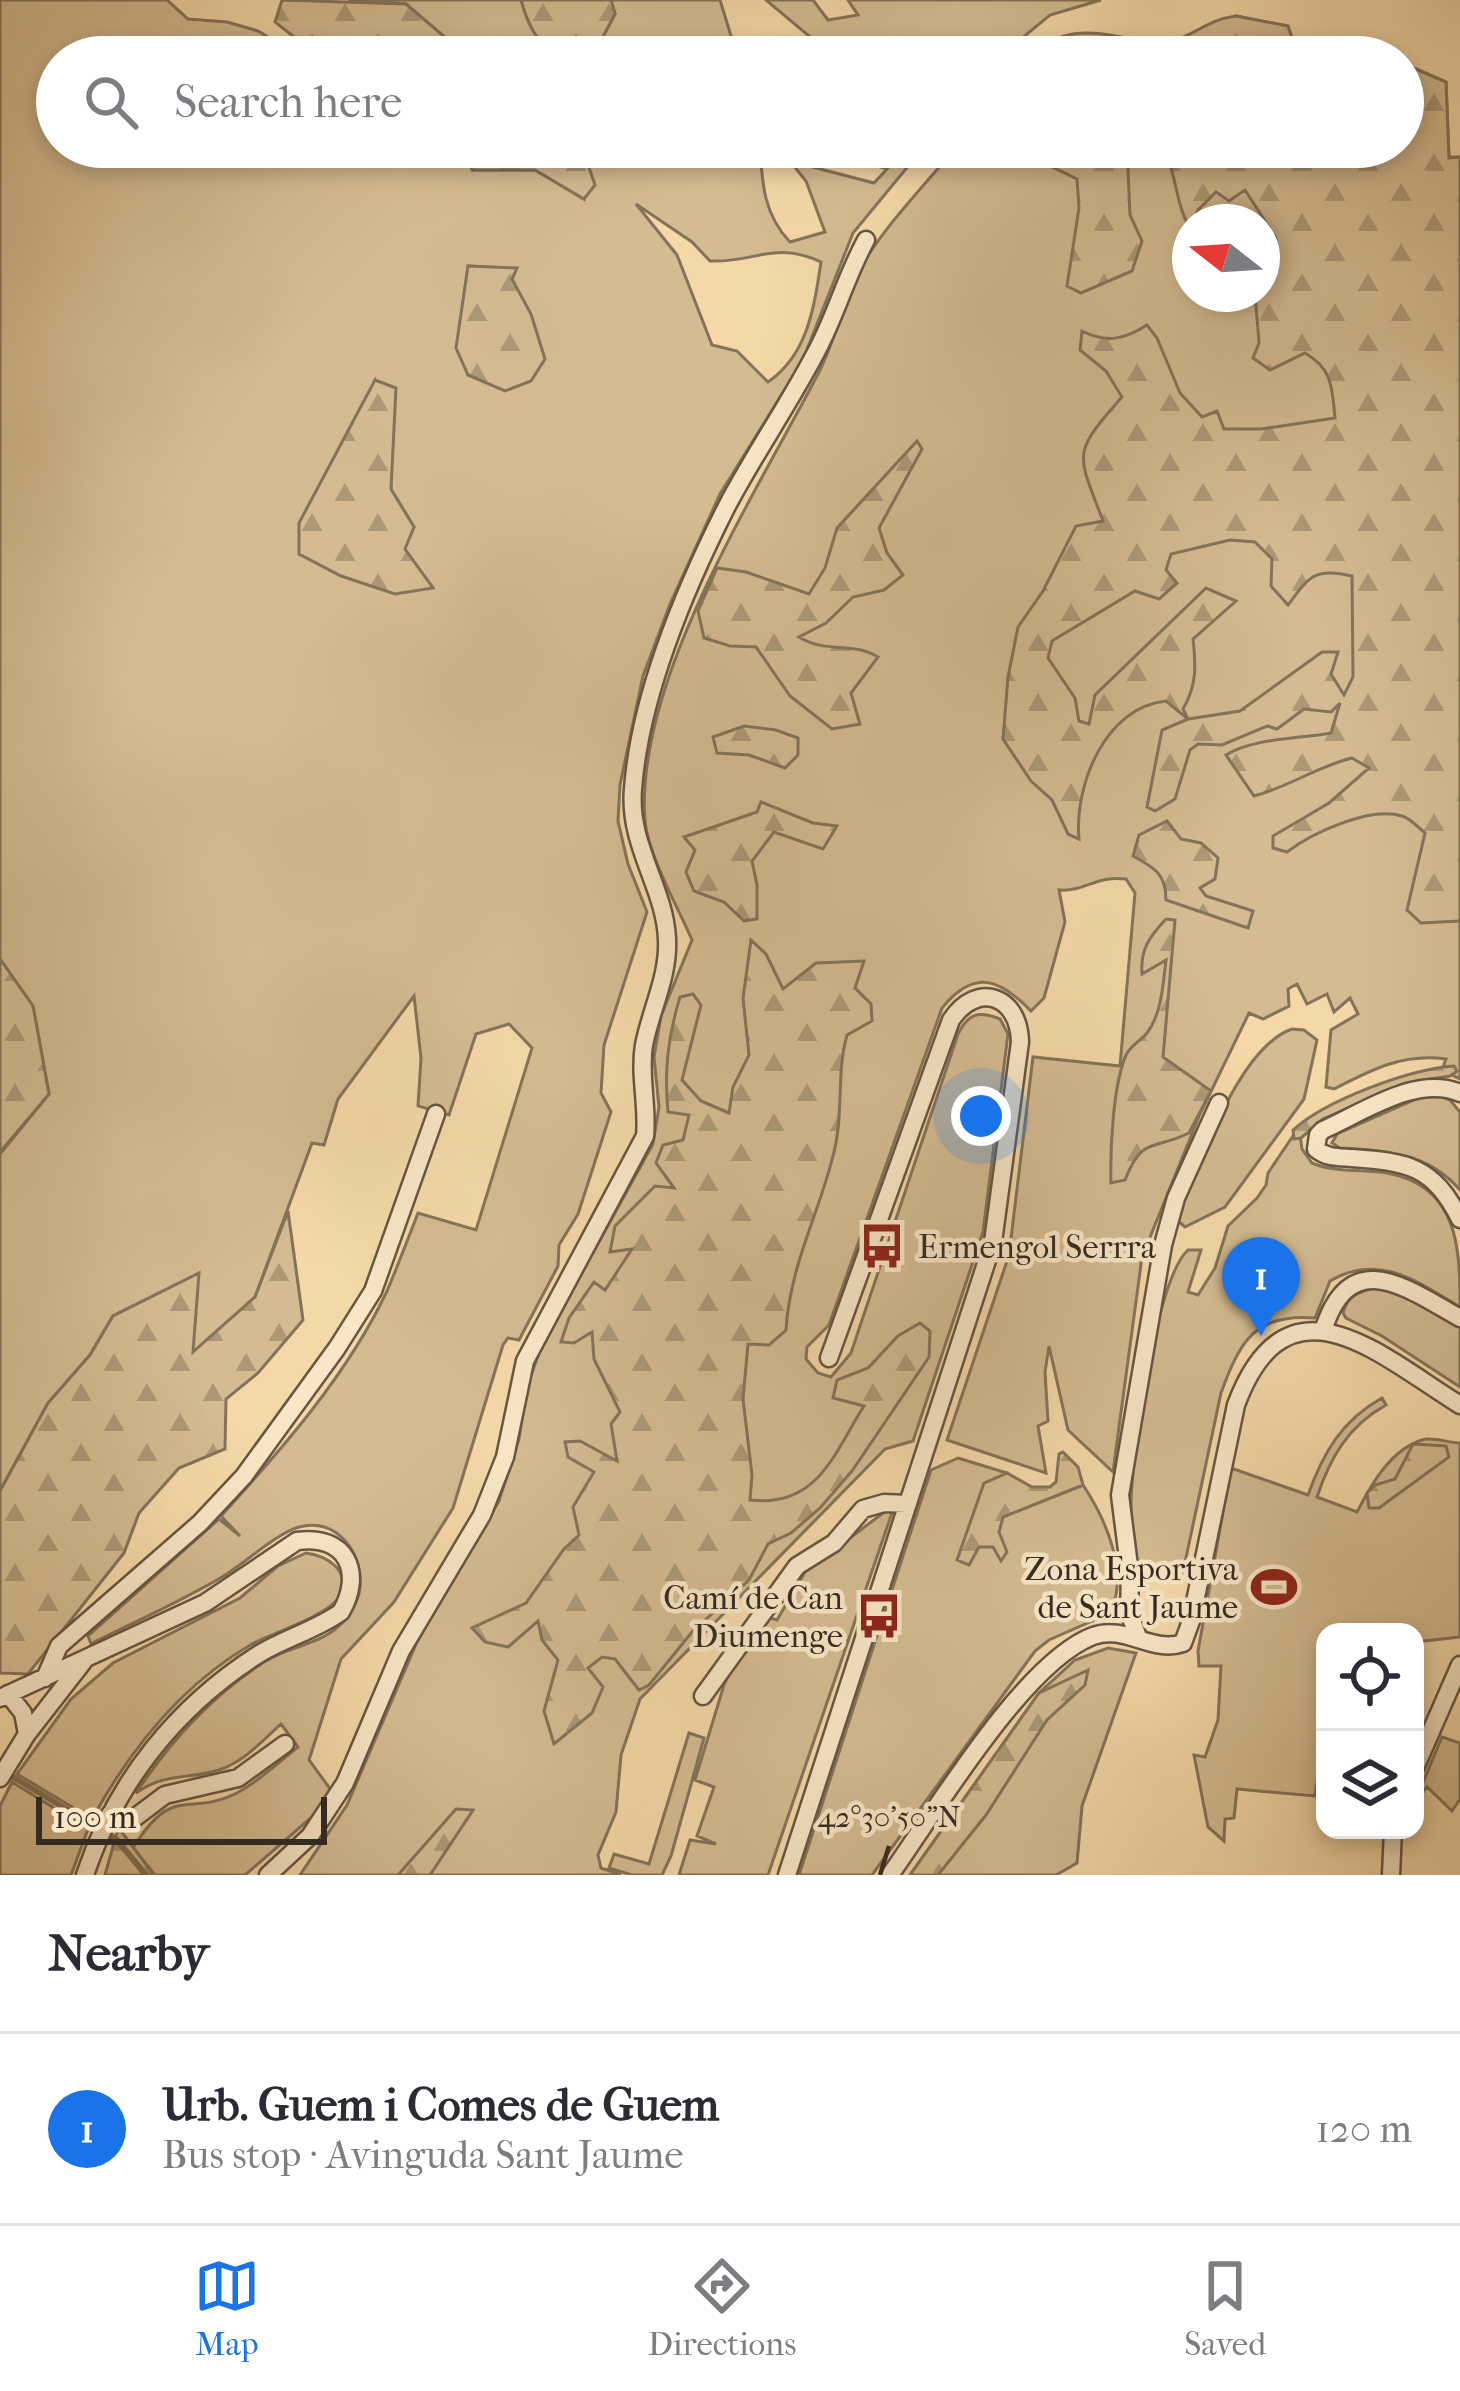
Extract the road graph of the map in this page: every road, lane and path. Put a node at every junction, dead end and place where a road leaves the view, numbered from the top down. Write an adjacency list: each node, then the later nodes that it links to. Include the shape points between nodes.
1 (866, 240): 24 (street, via 818,350 718,526 646,717 633,814 668,942 643,1051 645,1136 525,1360 505,1457 482,1515 401,1651 345,1783 310,1836)
2 (1460, 1093): 5 (street, via 1408,1093 1323,1130 1316,1141 1328,1156 1424,1172)
3 (1220, 1103): 11 (street, via 1163,1244 1120,1496)
4 (436, 1114): 14 (street, via 373,1291 337,1348 244,1476 59,1646)
5 (1460, 1219)
6 (1460, 1318): 7 (street, via 1400,1283 1376,1279 1337,1297)
7 (1323, 1331): 9 (street, via 1358,1341); 11 (street, via 1280,1340 1246,1376 1187,1636 1162,1647)
8 (829, 1358): 10 (street, via 951,1020 970,1000 1000,1001 1017,1019 1020,1042 1000,1217)
9 (1460, 1405)
10 (908, 1504): 16 (street, via 863,1509 834,1543 796,1566); 25 (street)
11 (1138, 1637): 26 (street, via 1096,1635 1045,1665)
12 (86, 1659): 14 (street); 17 (street); 21 (street, via 205,1603 297,1541 325,1543 350,1565 354,1580 341,1612 262,1652 171,1725)
13 (1460, 1665): 19 (street)
14 (45, 1678): 15 (street)
15 (4, 1696): 17 (street, via 23,1713)
16 (703, 1696)
17 (26, 1734): 20 (street)
18 (285, 1744): 21 (street, via 238,1778 164,1795 133,1819)
19 (1424, 1747)
20 (3, 1774)
21 (104, 1825): 23 (street)
22 (1393, 1839): 27 (street)
23 (85, 1875)
24 (268, 1875)
25 (787, 1875)
26 (890, 1875)
27 (1391, 1875)

